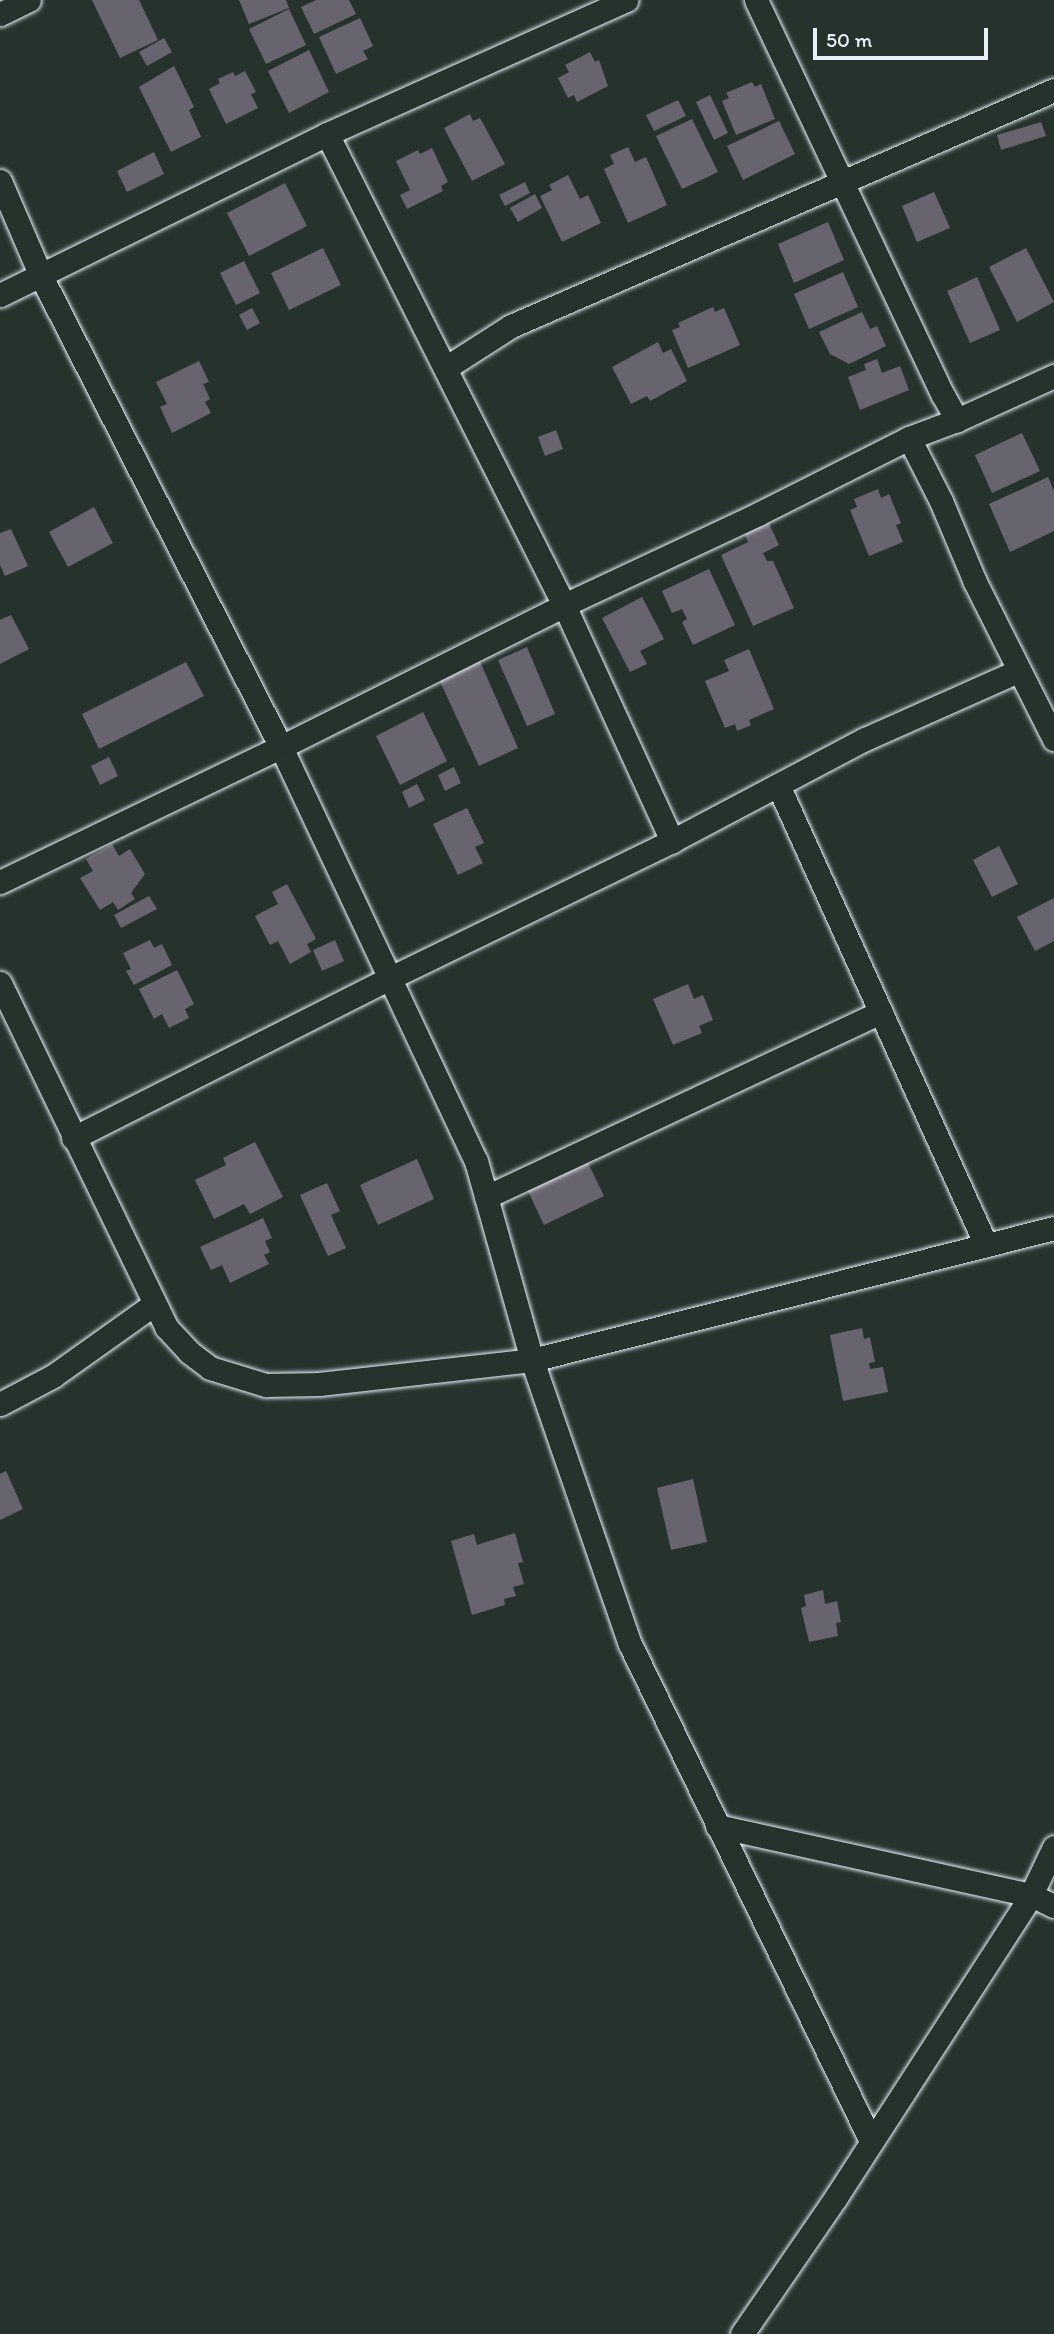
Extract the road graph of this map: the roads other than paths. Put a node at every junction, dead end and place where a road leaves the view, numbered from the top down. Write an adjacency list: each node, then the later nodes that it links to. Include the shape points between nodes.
1 (29, 0): 4 (street)
2 (626, 0): 6 (street)
3 (756, 0): 7 (street)
4 (0, 14)
5 (1054, 90): 7 (street)
6 (327, 134): 9 (street); 11 (street)
7 (841, 180): 11 (street, via 511,326); 13 (street)
8 (0, 181): 9 (street)
9 (41, 276): 10 (street); 18 (street)
10 (0, 295)
11 (447, 367): 15 (street)
12 (1054, 376): 13 (street)
13 (957, 420): 14 (street)
14 (909, 438): 15 (street); 16 (street)
15 (564, 605): 18 (street); 20 (street)
16 (1018, 671): 17 (street); 19 (street, via 866,739)
17 (1054, 739)
18 (281, 747): 21 (street); 22 (street)
19 (778, 785): 20 (street); 24 (street)
20 (672, 841): 22 (street)
21 (0, 882)
22 (388, 979): 25 (street); 26 (street, via 476,1161)
23 (0, 983): 25 (street)
24 (881, 1012): 26 (street); 28 (street)
25 (73, 1138): 29 (street)
26 (486, 1197): 30 (street)
27 (1054, 1228): 28 (street)
28 (986, 1245): 30 (street)
29 (153, 1306): 30 (street, via 166,1326 210,1368 266,1385 319,1384); 31 (street, via 53,1377)
30 (532, 1360): 32 (street, via 630,1644)
31 (0, 1404)
32 (717, 1826): 34 (street); 36 (street)
33 (1054, 1847): 34 (street)
34 (1031, 1895): 35 (street); 36 (street)
35 (1054, 1906)
36 (871, 2141): 37 (street)
37 (742, 2334)

